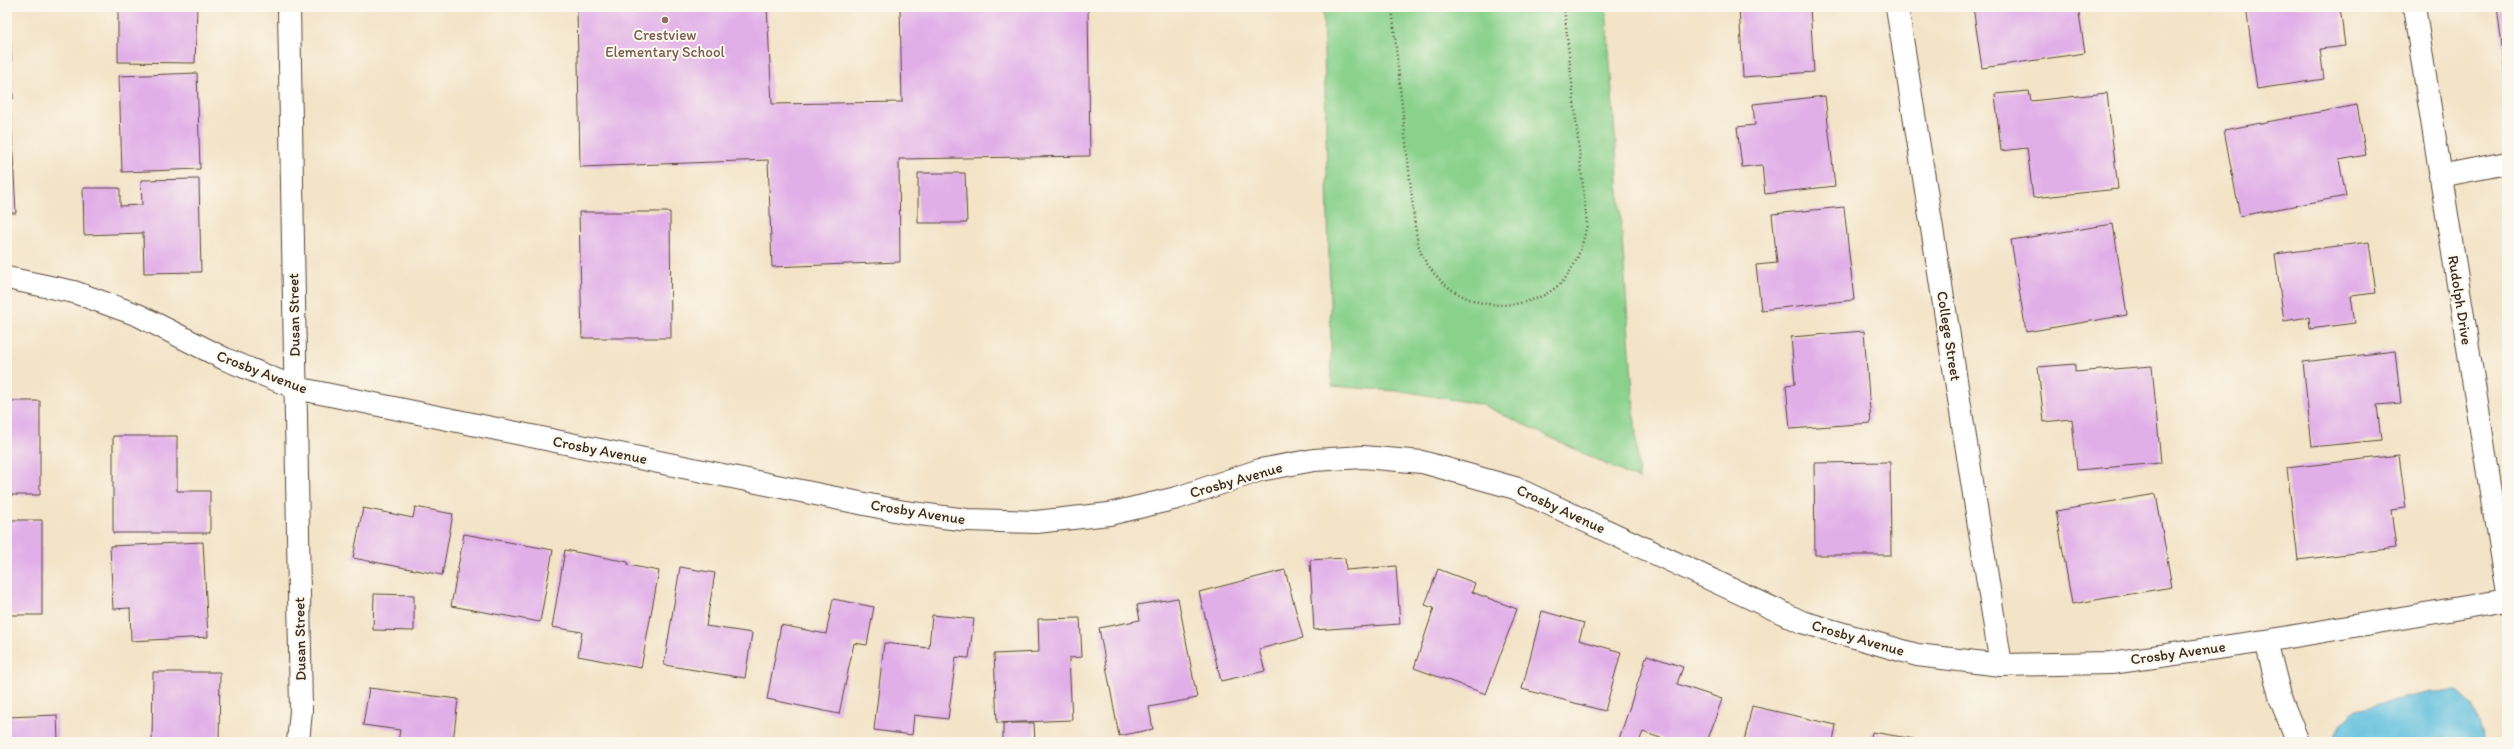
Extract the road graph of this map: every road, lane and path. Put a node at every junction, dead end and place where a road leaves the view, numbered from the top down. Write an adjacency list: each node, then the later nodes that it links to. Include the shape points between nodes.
1 (289, 7): 9 (street, Dusan Street)
2 (1392, 7): 3 (path, via 1414,216 1422,256 1439,279 1461,297 1487,305 1513,305 1536,299 1556,286 1573,270 1581,252 1587,225)
3 (1564, 7)
4 (1897, 7): 13 (street, College Street)
5 (2414, 7): 7 (street, Rudolph Drive)
6 (2507, 163): 7 (street)
7 (2440, 176): 10 (street, Rudolph Drive)
8 (7, 278): 9 (street, Crosby Avenue, via 74,292 138,315 225,359)
9 (296, 388): 13 (street, Crosby Avenue, via 904,512 967,520 1036,522 1108,514 1176,498 1260,470 1314,460 1363,457 1422,462 1516,488 1802,622 1917,655); 14 (street, Dusan Street, via 301,711)
10 (2507, 593)
11 (2507, 600): 12 (street, Crosby Avenue)
12 (2266, 641): 13 (street, Crosby Avenue, via 2111,663); 15 (street, via 2281,700)
13 (2001, 665)
14 (298, 742)
15 (2298, 742)

